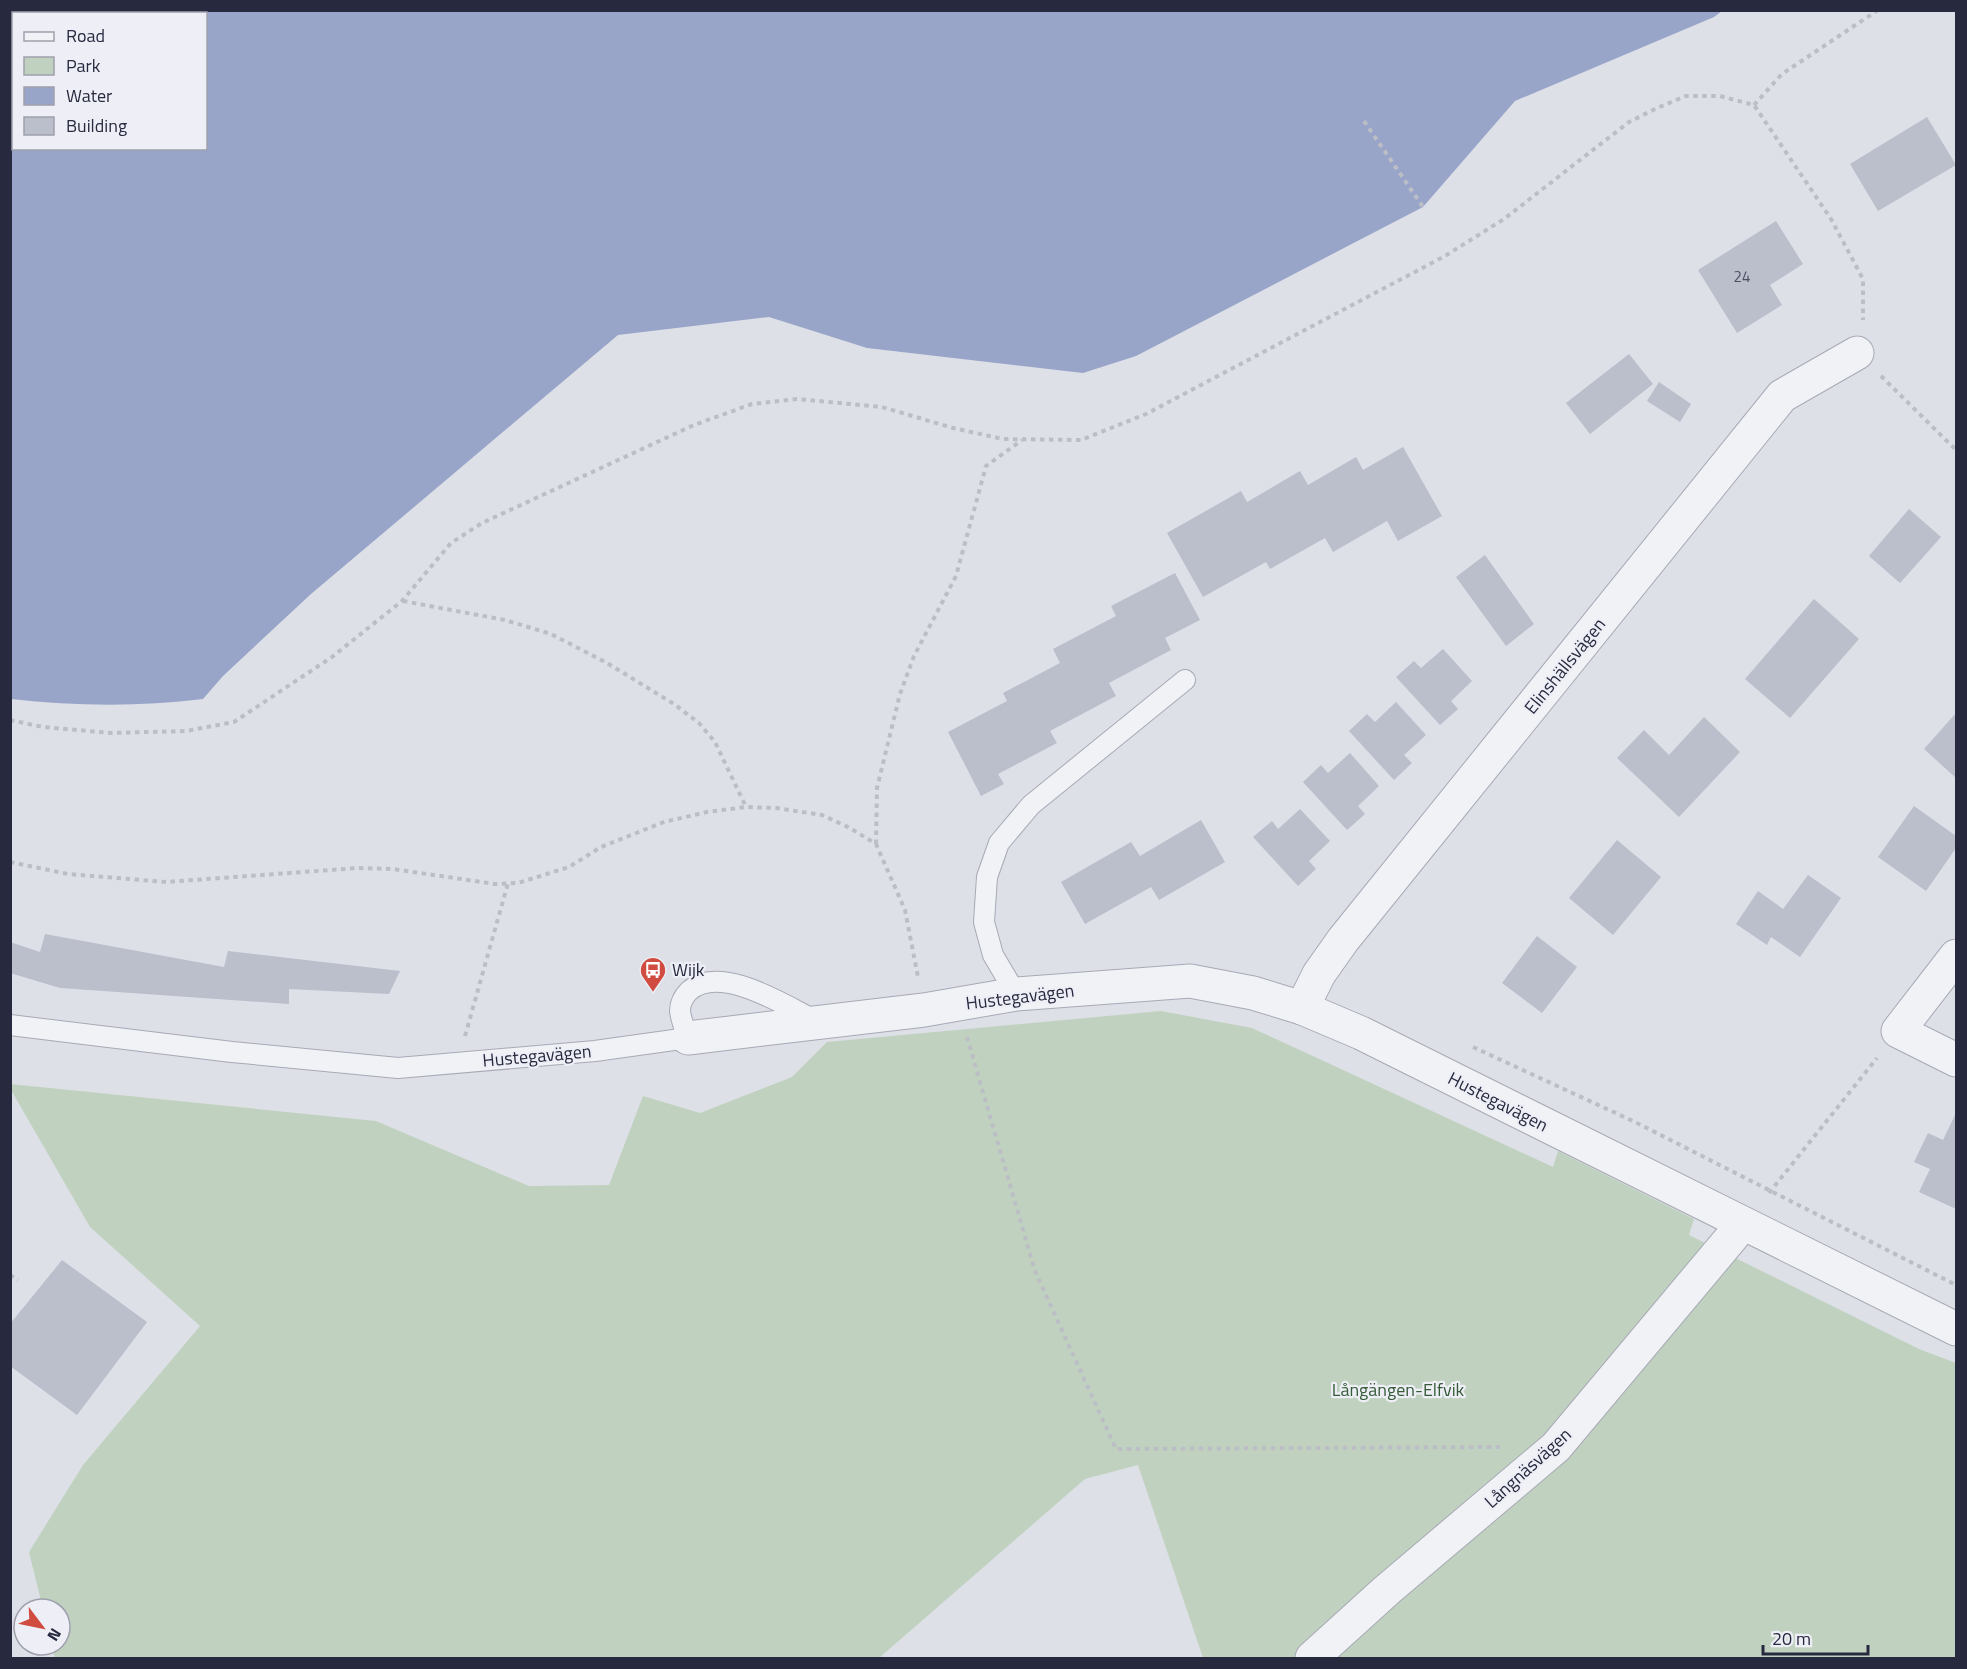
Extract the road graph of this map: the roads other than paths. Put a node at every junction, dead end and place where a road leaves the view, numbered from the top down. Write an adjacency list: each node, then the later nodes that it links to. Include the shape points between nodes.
1 (1857, 353): 5 (street, Elinshällsvägen, via 1782,396 1343,940)
2 (1185, 680): 4 (lane, via 1031,805 999,843 987,878 984,922 993,955)
3 (1956, 956): 9 (street, via 1898,1032)
4 (1016, 994): 5 (street, Hustegavägen, via 1190,981 1253,993); 6 (street, Hustegavägen)
5 (1302, 1008): 10 (street, Hustegavägen, via 1361,1033)
6 (820, 1023): 8 (street, Hustegavägen); 8 (lane, via 734,983 711,981 695,986 683,997 680,1012)
7 (10, 1025): 8 (lane, Hustegavägen, via 398,1068 595,1051)
8 (688, 1038)
9 (1956, 1060)
10 (1743, 1225): 11 (street, Hustegavägen); 12 (street, Långnäsvägen, via 1556,1447)
11 (1956, 1329)
12 (1312, 1659)

